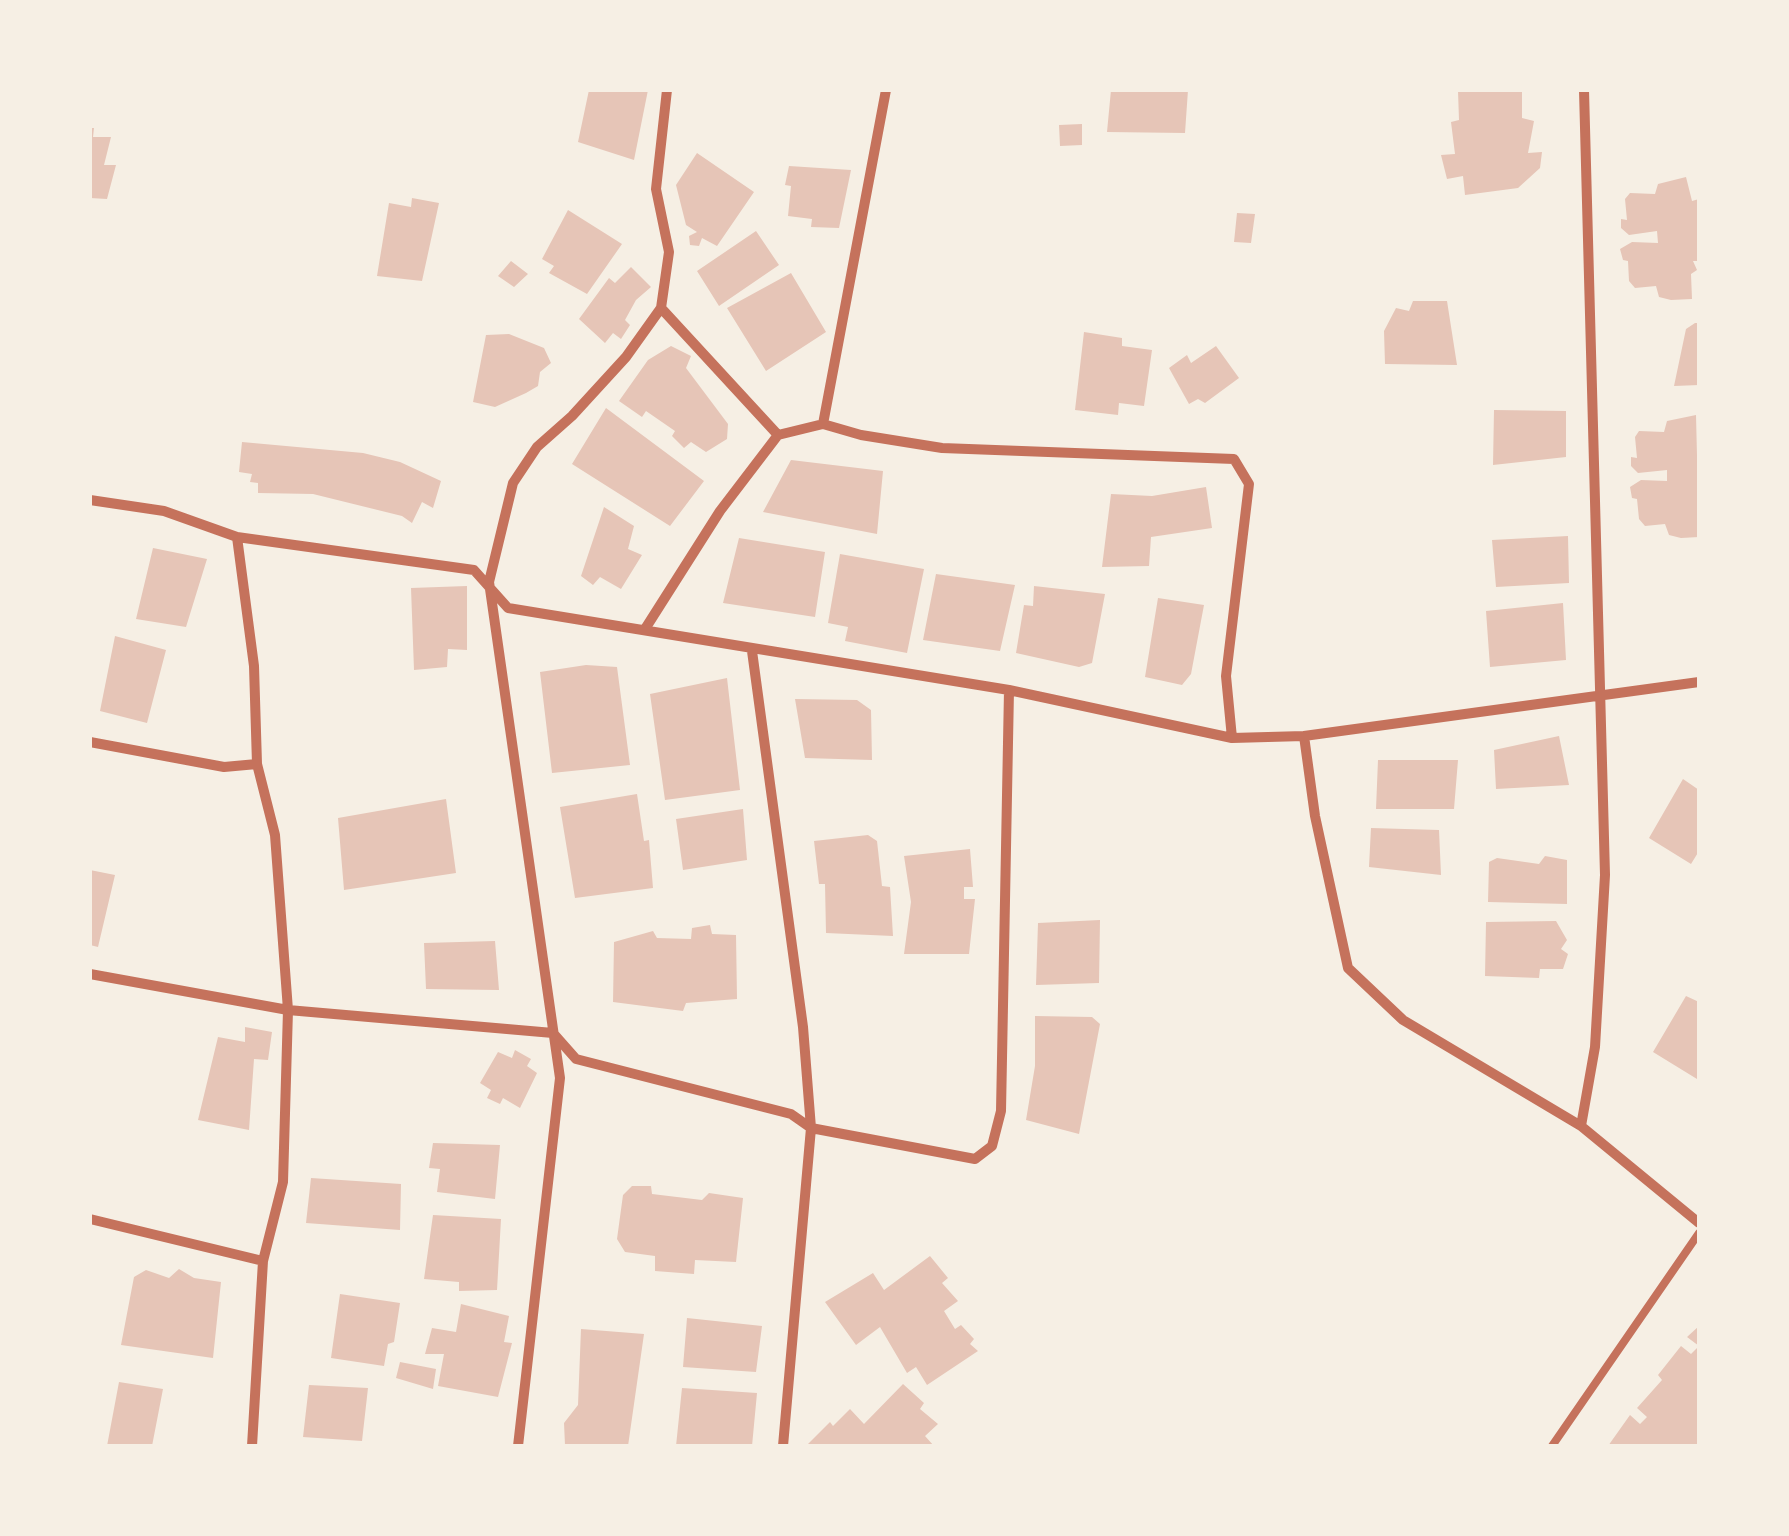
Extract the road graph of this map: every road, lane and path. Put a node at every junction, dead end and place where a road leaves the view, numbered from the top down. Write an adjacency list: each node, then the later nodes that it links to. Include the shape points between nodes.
1 (667, 90): 4 (street, via 656,189 669,252)
2 (886, 90): 5 (street)
3 (1584, 90): 14 (street)
4 (661, 308): 6 (street); 9 (street, via 513,483)
5 (823, 424): 6 (street); 16 (street, via 942,448 1234,458 1249,484 1226,676)
6 (778, 434): 10 (street, via 720,510)
7 (90, 500): 8 (street, via 164,511)
8 (238, 537): 9 (street, via 474,570); 18 (street)
9 (489, 582): 10 (street, via 508,608); 21 (street)
10 (645, 629): 11 (street)
11 (752, 651): 13 (street); 23 (street, via 804,1027)
12 (1699, 682): 14 (street)
13 (1009, 690): 16 (street); 23 (street, via 1001,1112 992,1146 975,1159)
14 (1599, 695): 15 (street); 22 (street, via 1604,875 1595,1047)
15 (1304, 736): 16 (street); 22 (street, via 1348,968 1403,1020)
16 (1232, 738)
17 (90, 742): 18 (street, via 224,768)
18 (258, 764): 20 (street, via 275,835)
19 (90, 974): 20 (street)
20 (288, 1010): 21 (street); 27 (street, via 283,1182)
21 (554, 1033): 23 (street, via 576,1059 791,1114); 29 (street, via 560,1078)
22 (1580, 1126): 24 (street)
23 (811, 1128): 30 (street)
24 (1697, 1217)
25 (90, 1219): 27 (street)
26 (1699, 1233): 31 (lane)
27 (263, 1260): 28 (street)
28 (252, 1446)
29 (518, 1446)
30 (784, 1446)
31 (1552, 1446)

